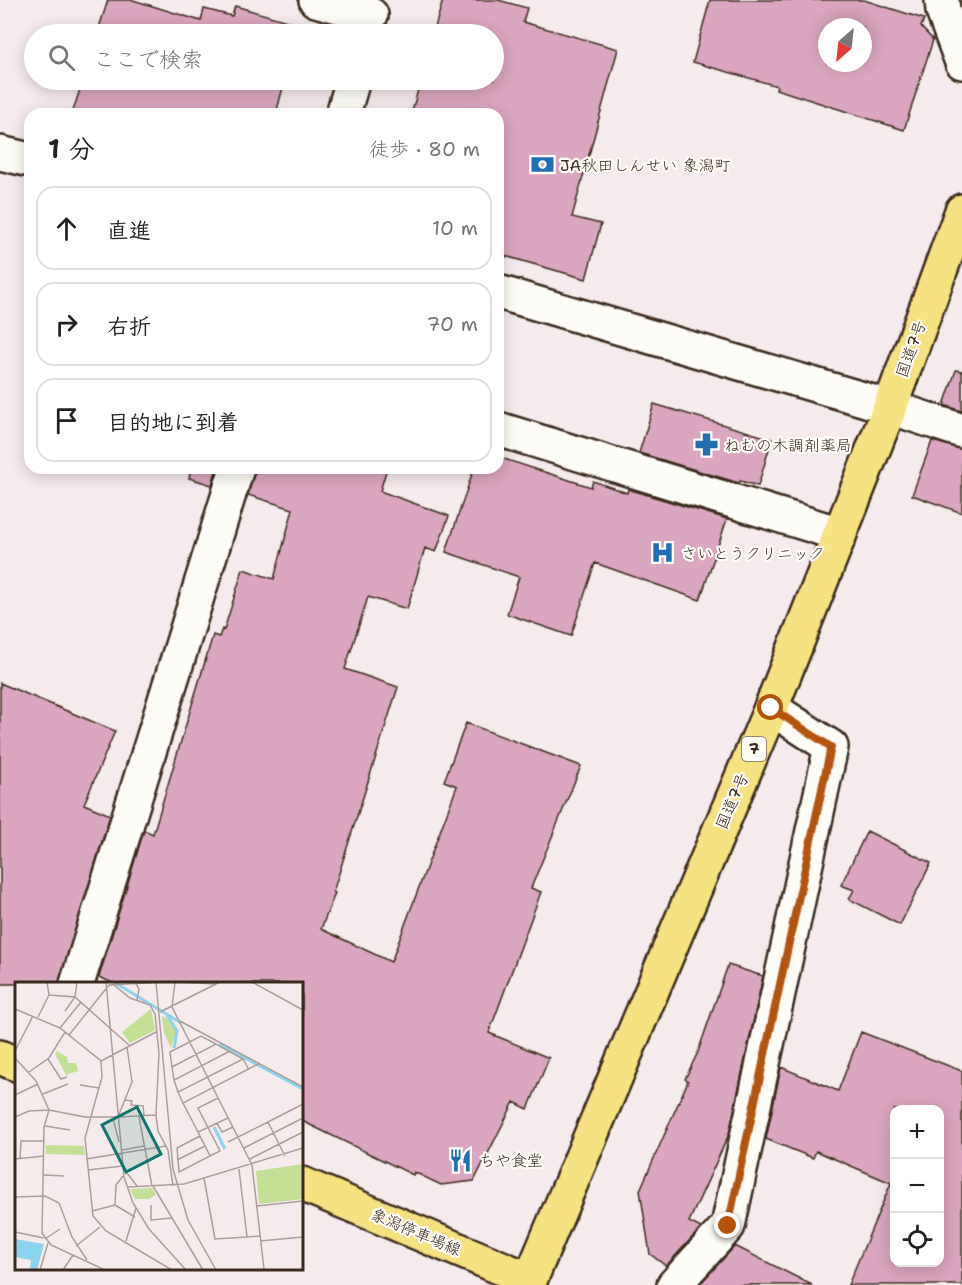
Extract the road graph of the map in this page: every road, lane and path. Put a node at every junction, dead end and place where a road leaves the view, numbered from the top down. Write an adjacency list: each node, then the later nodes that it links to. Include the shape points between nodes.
1 (316, 0): 3 (street)
2 (942, 0): 4 (street)
3 (371, 17)
4 (962, 62)
5 (350, 90): 6 (street)
6 (345, 108)
7 (0, 153): 8 (street)
8 (24, 159)
9 (962, 212): 11 (main road, 国道7号 / 7)
10 (504, 294): 11 (street)
11 (890, 407): 13 (street); 15 (main road, 国道7号 / 7)
12 (504, 431): 15 (street)
13 (962, 431)
14 (235, 474): 17 (street)
15 (840, 534): 16 (main road, 国道7号 / 7)
16 (771, 708): 21 (main road, 国道7号 / 7); 22 (street, via 831,747 728,1226)
17 (78, 982)
18 (0, 1057): 19 (main road)
19 (15, 1064)
20 (303, 1184): 21 (main road, 象潟停車場線)
21 (531, 1284)
22 (674, 1285)

